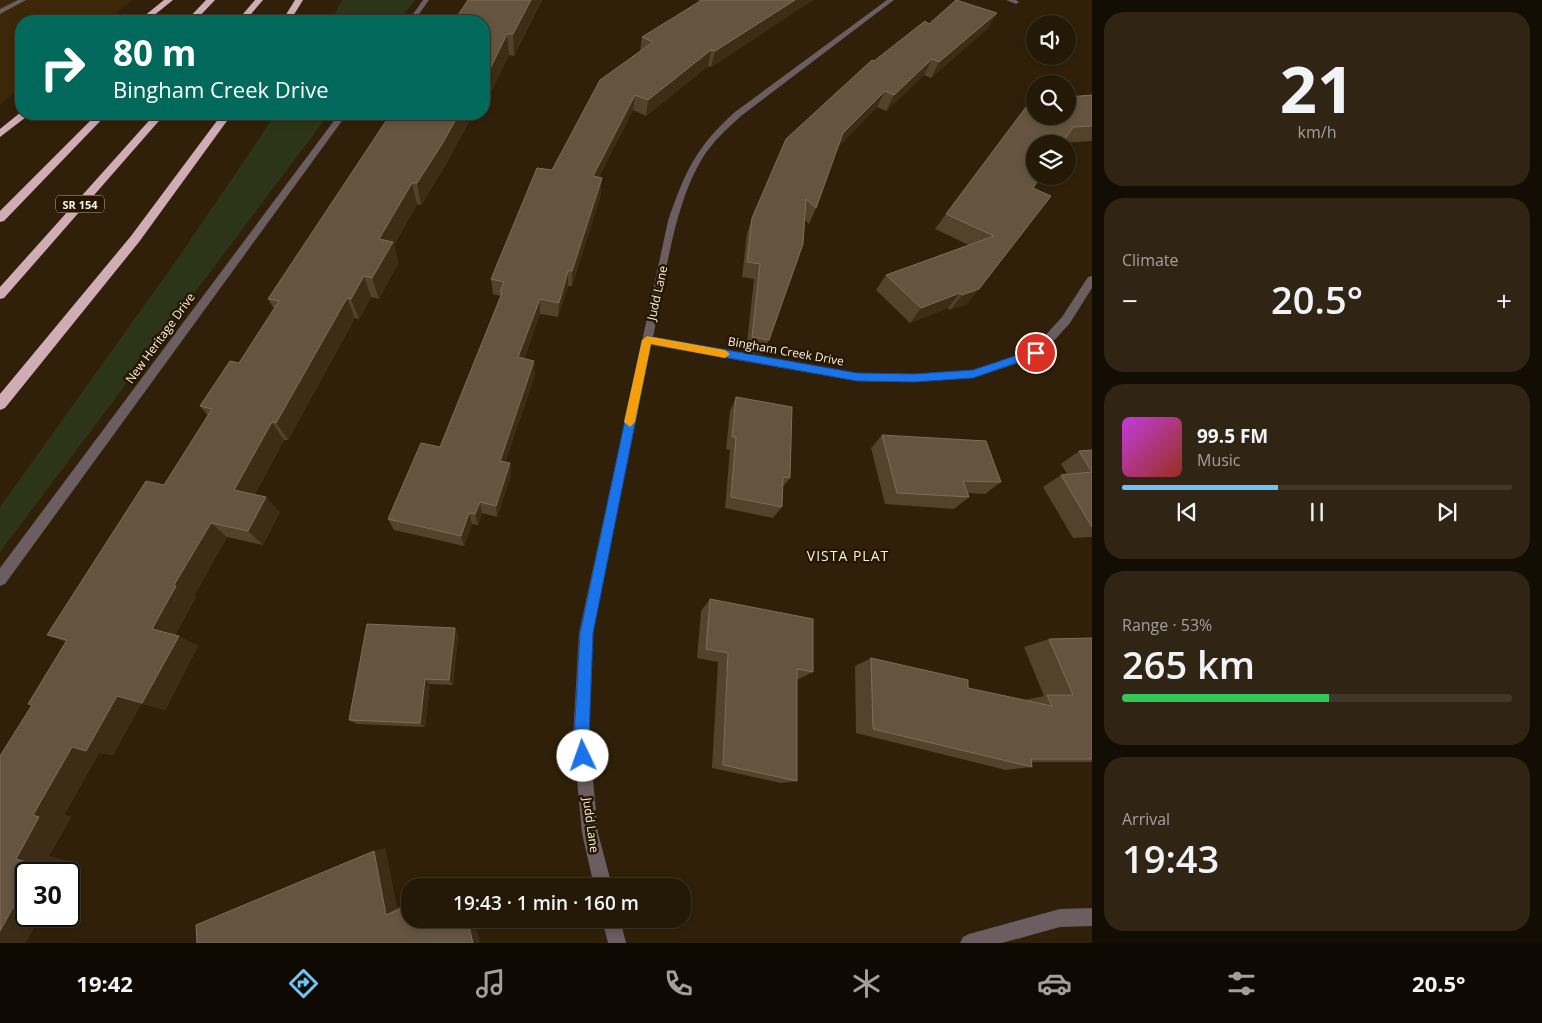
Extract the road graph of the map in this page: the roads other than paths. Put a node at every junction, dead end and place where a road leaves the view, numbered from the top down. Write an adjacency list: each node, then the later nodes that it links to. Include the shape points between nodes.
1 (23, 0): 8 (street)
2 (169, 0): 9 (highway)
3 (210, 0): 10 (highway)
4 (259, 0): 11 (highway)
5 (299, 0): 12 (highway)
6 (426, 0): 13 (street)
7 (891, 0): 23 (street, Judd Lane, via 738,114 718,132 698,158 673,221)
8 (0, 12)
9 (150, 15)
10 (196, 15)
11 (246, 15)
12 (290, 15)
13 (415, 15)
14 (18, 120): 19 (highway)
15 (96, 120): 20 (highway)
16 (155, 120): 22 (highway, SR 154)
17 (223, 120): 24 (highway, via 135,239)
18 (339, 120): 25 (street, New Heritage Drive)
19 (0, 134)
20 (0, 218)
21 (1092, 280): 23 (street, Bingham Creek Drive, via 1066,320 1036,353 973,374 857,377)
22 (0, 294)
23 (647, 340): 26 (street, Judd Lane, via 586,633 581,737 590,834)
24 (0, 404)
25 (0, 579)
26 (601, 878)
27 (1092, 917): 30 (street, via 1060,918)
28 (613, 928): 29 (street)
29 (617, 943)
30 (969, 943)

